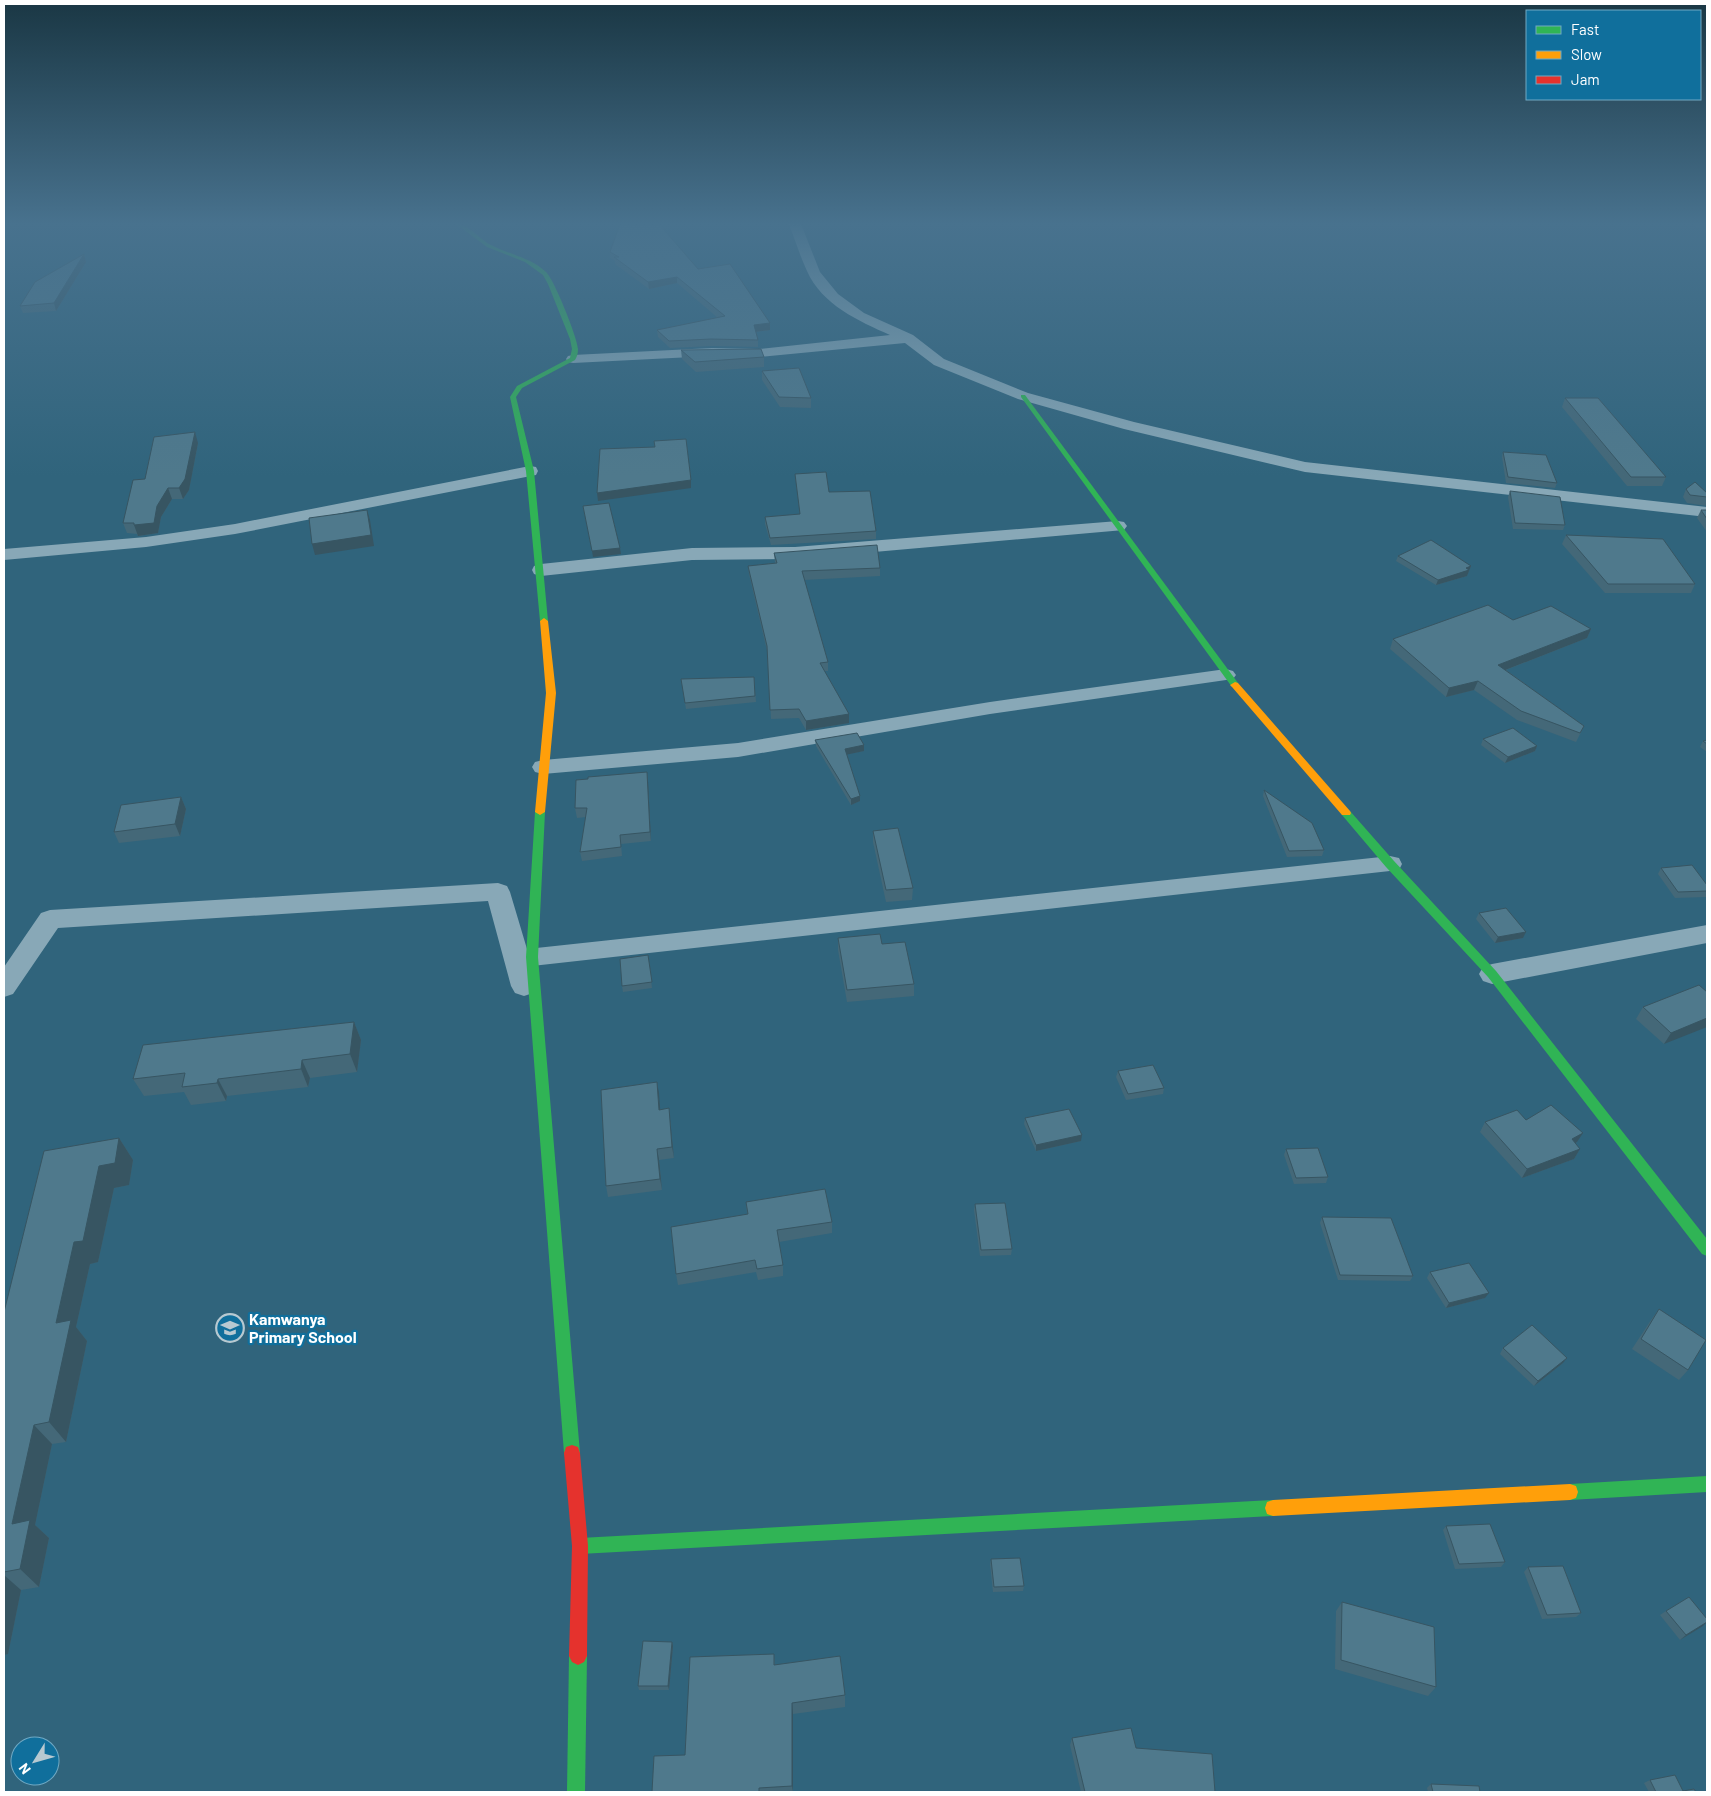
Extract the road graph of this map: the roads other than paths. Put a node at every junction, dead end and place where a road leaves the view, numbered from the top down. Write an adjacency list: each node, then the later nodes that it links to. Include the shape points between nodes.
1 (558, 308): 4 (street, via 572,336 576,353)
2 (848, 308): 3 (street)
3 (908, 338): 4 (street, via 778,351); 5 (street, via 939,362)
4 (573, 359): 6 (street, via 519,387 514,397)
5 (1023, 396): 7 (street, via 1130,426 1305,467); 8 (street)
6 (530, 471): 9 (street, via 234,530); 10 (street)
7 (1707, 512)
8 (1118, 526): 10 (street, via 833,550 692,554); 11 (street)
9 (4, 555)
10 (540, 570): 12 (street, via 551,693)
11 (1226, 675): 12 (street, via 990,708 738,750); 13 (street)
12 (543, 767): 15 (street)
13 (1390, 864): 15 (street); 16 (street)
14 (1707, 934): 16 (street)
15 (532, 957): 18 (street)
16 (1492, 974): 19 (street)
17 (4, 987): 18 (street, via 50,919 498,892)
18 (539, 1039): 21 (street)
19 (1707, 1250)
20 (1707, 1484): 21 (street)
21 (580, 1546): 22 (street)
22 (576, 1792)

